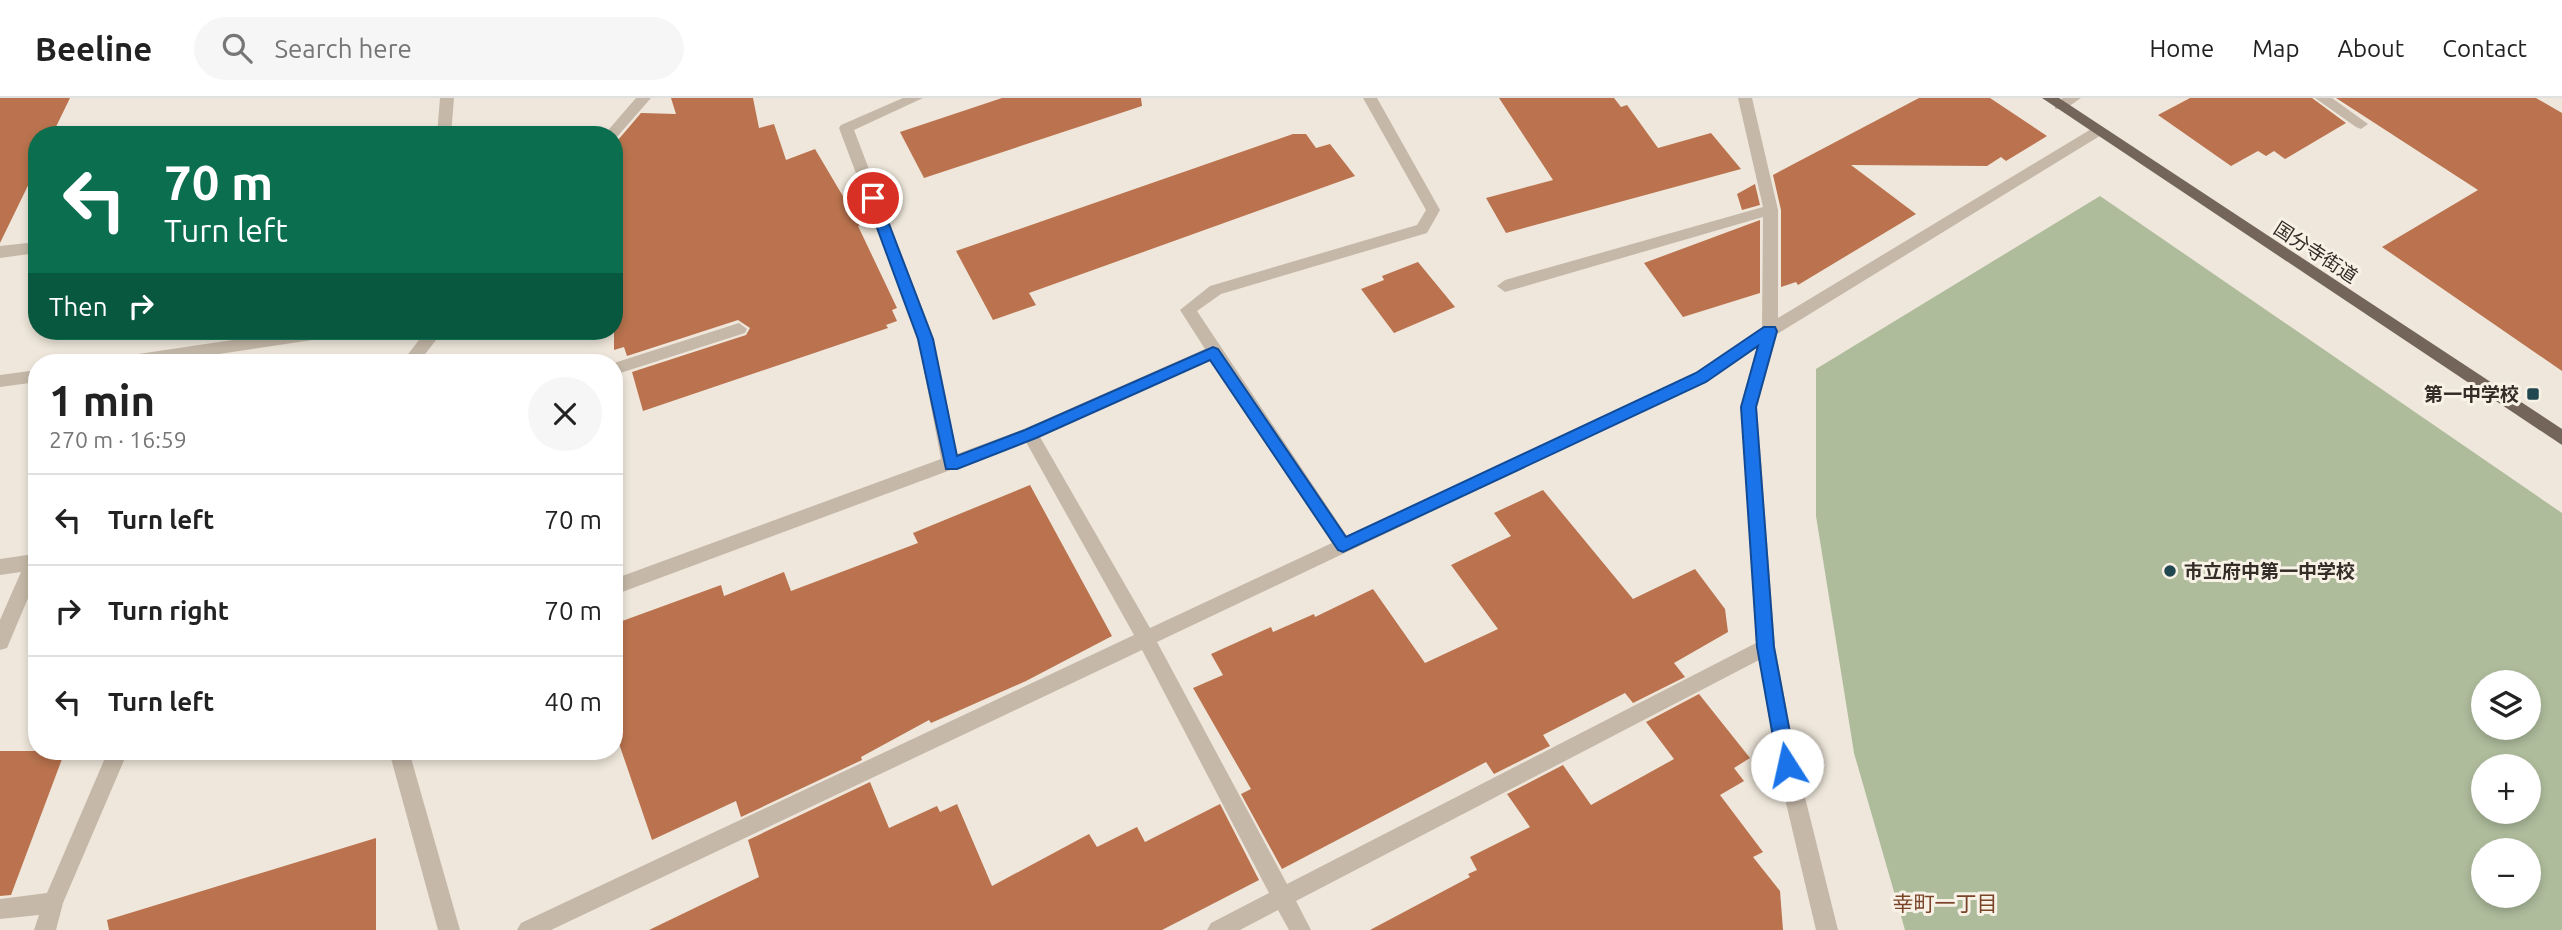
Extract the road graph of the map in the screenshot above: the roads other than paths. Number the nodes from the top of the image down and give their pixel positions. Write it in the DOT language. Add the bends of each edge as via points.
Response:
graph roads {
  1 [pos="447,98"];
  2 [pos="644,98"];
  3 [pos="916,98"];
  4 [pos="1370,98"];
  5 [pos="1745,98"];
  6 [pos="2322,98"];
  7 [pos="2061,101"];
  8 [pos="2361,124"];
  9 [pos="445,126"];
  10 [pos="619,126"];
  11 [pos="2098,131"];
  12 [pos="1771,210"];
  13 [pos="28,248"];
  14 [pos="0,252"];
  15 [pos="1505,286"];
  16 [pos="739,329"];
  17 [pos="1770,331"];
  18 [pos="272,340"];
  19 [pos="428,340"];
  20 [pos="1213,353"];
  21 [pos="178,354"];
  22 [pos="416,354"];
  23 [pos="623,366"];
  24 [pos="28,377"];
  25 [pos="0,381"];
  26 [pos="1030,434"];
  27 [pos="2562,438"];
  28 [pos="951,465"];
  29 [pos="1343,545"];
  30 [pos="28,563"];
  31 [pos="0,567"];
  32 [pos="28,576"];
  33 [pos="623,584"];
  34 [pos="1146,639"];
  35 [pos="0,642"];
  36 [pos="1766,647"];
  37 [pos="114,760"];
  38 [pos="402,760"];
  39 [pos="1283,897"];
  40 [pos="53,903"];
  41 [pos="0,909"];
  42 [pos="45,930"];
  43 [pos="449,930"];
  44 [pos="528,930"];
  45 [pos="1218,930"];
  46 [pos="1300,930"];
  47 [pos="1827,930"];
  1 -- 9 [label="street"];
  2 -- 10 [label="street"];
  3 -- 28 [label="street" via="846,128 926,339"];
  4 -- 20 [label="street" via="1433,211 1422,229 1216,290 1188,310"];
  5 -- 12 [label="street"];
  6 -- 8 [label="street"];
  7 -- 11 [label="main road, 国分寺街道"];
  11 -- 17 [label="street"];
  11 -- 27 [label="main road, 国分寺街道"];
  12 -- 15 [label="street"];
  12 -- 17 [label="street"];
  13 -- 14 [label="street"];
  16 -- 23 [label="street"];
  17 -- 29 [label="street" via="1701,377"];
  17 -- 36 [label="street" via="1749,407"];
  18 -- 21 [label="street"];
  19 -- 22 [label="street"];
  20 -- 26 [label="street"];
  20 -- 29 [label="street"];
  24 -- 25 [label="street"];
  26 -- 28 [label="street"];
  26 -- 34 [label="street"];
  28 -- 33 [label="street"];
  29 -- 34 [label="street"];
  30 -- 31 [label="street"];
  32 -- 35 [label="street"];
  34 -- 39 [label="street"];
  34 -- 44 [label="street"];
  36 -- 39 [label="street"];
  36 -- 47 [label="street" via="1787,765"];
  37 -- 40 [label="street"];
  38 -- 43 [label="street"];
  39 -- 45 [label="street"];
  39 -- 46 [label="street"];
  40 -- 41 [label="street"];
  40 -- 42 [label="street"];
}
